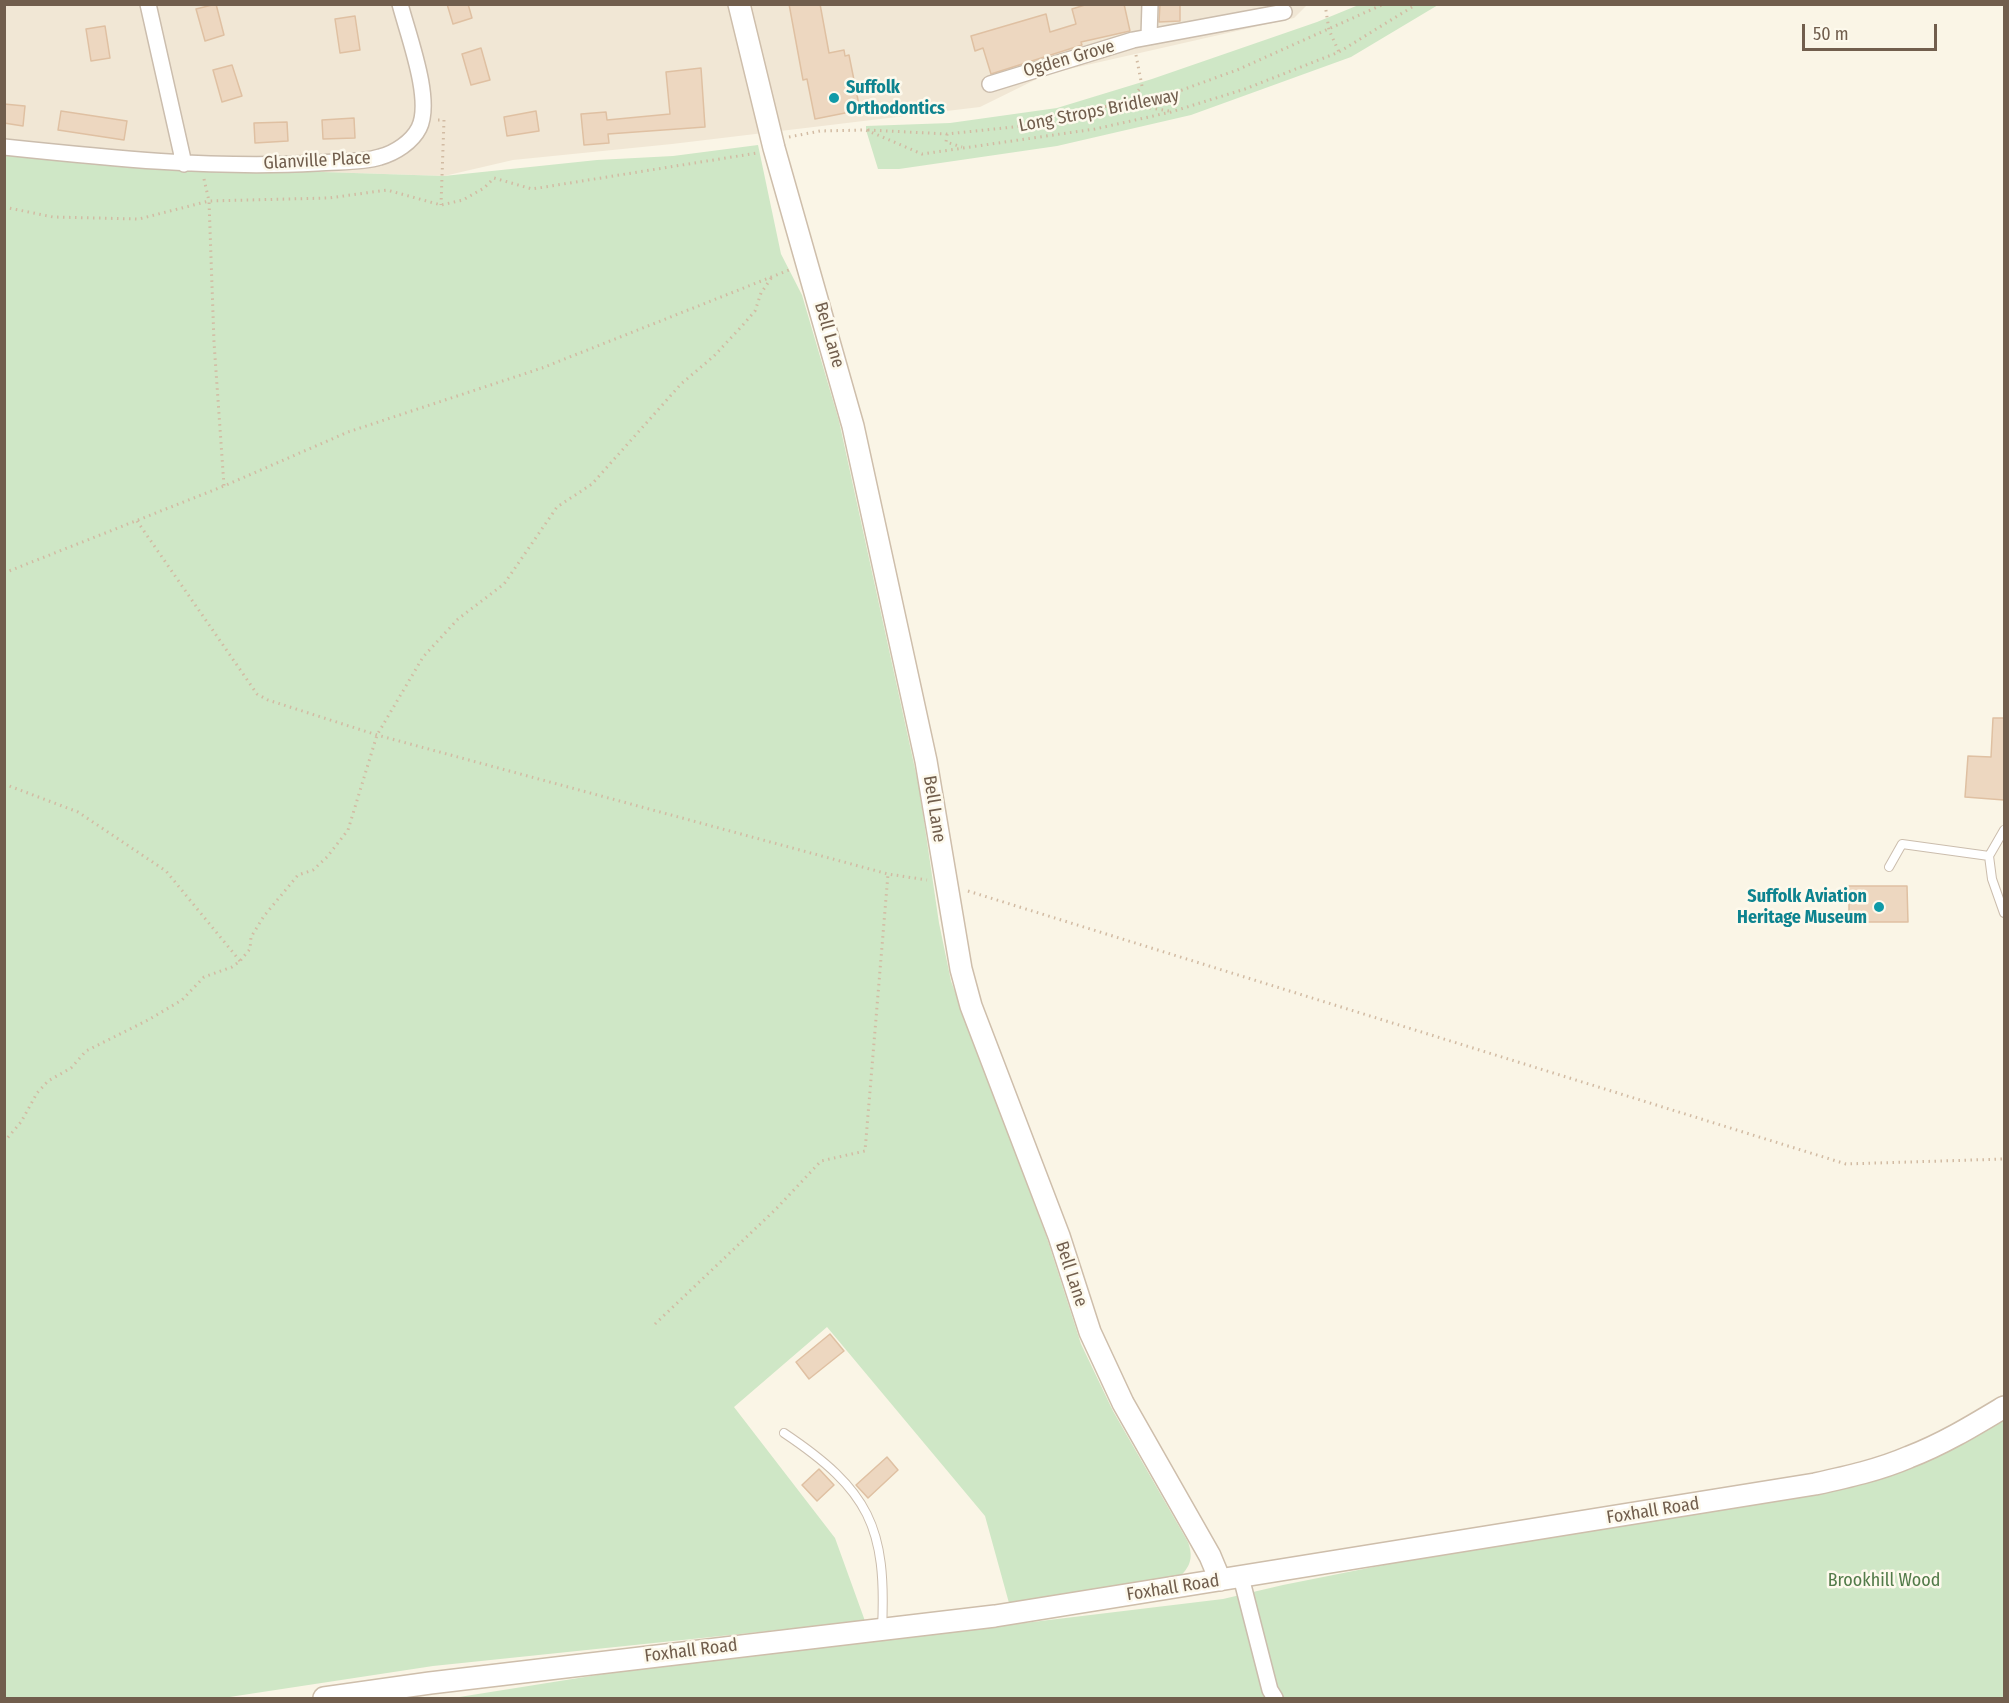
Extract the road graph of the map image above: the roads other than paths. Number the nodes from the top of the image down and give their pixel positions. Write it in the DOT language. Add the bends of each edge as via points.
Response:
graph roads {
  1 [pos="147,4"];
  2 [pos="400,4"];
  3 [pos="739,4"];
  4 [pos="1150,4"];
  5 [pos="1284,12"];
  6 [pos="1149,37"];
  7 [pos="990,84"];
  8 [pos="4,147"];
  9 [pos="184,164"];
  10 [pos="2004,831"];
  11 [pos="1989,856"];
  12 [pos="1889,867"];
  13 [pos="2004,913"];
  14 [pos="2004,1407"];
  15 [pos="784,1433"];
  16 [pos="1241,1577"];
  17 [pos="1220,1580"];
  18 [pos="882,1630"];
  19 [pos="324,1698"];
  20 [pos="1275,1698"];
  1 -- 9 [label="street"];
  2 -- 9 [label="street, Glanville Place" via="423,96 422,121 409,141 378,158 276,165"];
  3 -- 17 [label="street, Bell Lane" via="774,148 853,426 926,761 961,969 1090,1332 1123,1403"];
  4 -- 6 [label="street"];
  5 -- 6 [label="street, Ogden Grove"];
  6 -- 7 [label="street, Ogden Grove"];
  8 -- 9 [label="street, Glanville Place"];
  10 -- 11 [label="lane"];
  11 -- 12 [label="lane" via="1902,844"];
  11 -- 13 [label="lane"];
  14 -- 16 [label="street, Foxhall Road" via="1909,1458 1815,1484"];
  15 -- 18 [label="lane" via="846,1483 869,1516 880,1544 885,1582"];
  16 -- 17 [label="street, Foxhall Road"];
  16 -- 20 [label="street"];
  17 -- 18 [label="street, Foxhall Road"];
  18 -- 19 [label="street, Foxhall Road"];
}
